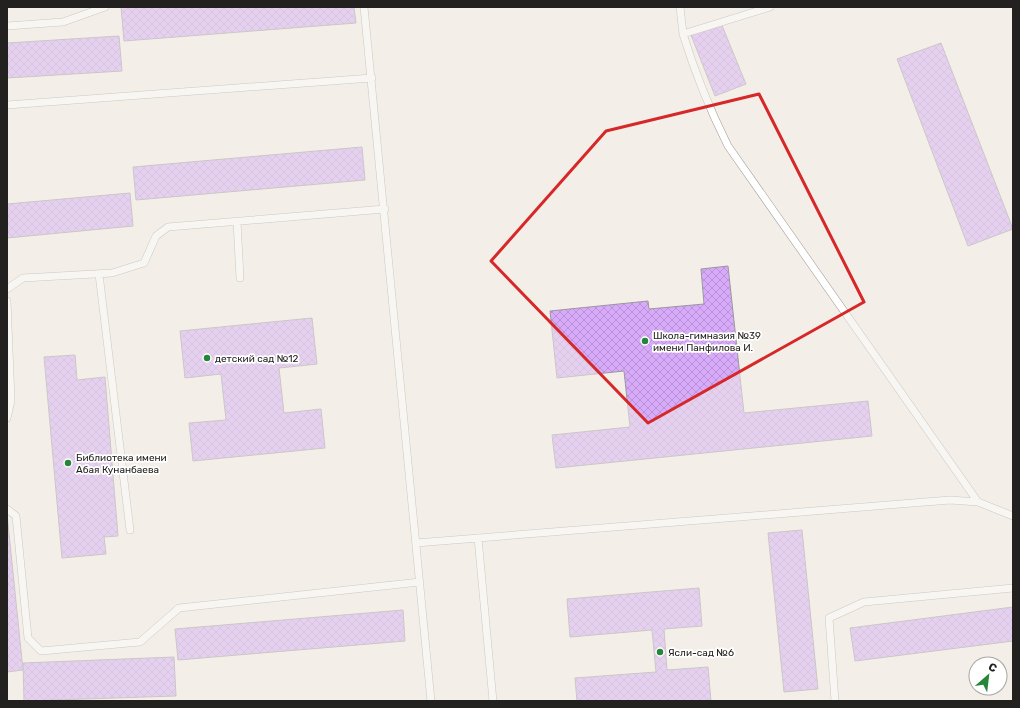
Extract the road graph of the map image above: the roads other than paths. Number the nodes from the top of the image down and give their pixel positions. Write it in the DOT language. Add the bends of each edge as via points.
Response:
graph roads {
  1 [pos="104,7"];
  2 [pos="364,7"];
  3 [pos="680,7"];
  4 [pos="770,7"];
  5 [pos="7,26"];
  6 [pos="683,34"];
  7 [pos="372,78"];
  8 [pos="7,105"];
  9 [pos="384,209"];
  10 [pos="237,221"];
  11 [pos="98,274"];
  12 [pos="240,278"];
  13 [pos="7,289"];
  14 [pos="7,301"];
  15 [pos="7,418"];
  16 [pos="978,502"];
  17 [pos="7,509"];
  18 [pos="1013,516"];
  19 [pos="130,530"];
  20 [pos="478,538"];
  21 [pos="416,543"];
  22 [pos="420,582"];
  23 [pos="1013,588"];
  24 [pos="431,701"];
  25 [pos="494,701"];
  26 [pos="835,701"];
  1 -- 5 [label="lane" via="63,22"];
  2 -- 7 [label="lane"];
  3 -- 6 [label="lane"];
  4 -- 6 [label="lane"];
  6 -- 16 [label="lane" via="692,66 728,146"];
  7 -- 8 [label="lane"];
  7 -- 9 [label="lane"];
  9 -- 10 [label="lane"];
  9 -- 21 [label="lane"];
  10 -- 11 [label="lane" via="168,227 156,236 144,263 112,273"];
  10 -- 12 [label="lane"];
  11 -- 13 [label="lane" via="22,278"];
  11 -- 19 [label="lane"];
  14 -- 15 [label="lane" via="11,401"];
  16 -- 18 [label="lane"];
  16 -- 20 [label="lane" via="950,500"];
  17 -- 22 [label="lane" via="16,516 28,638 41,651 140,642 179,608"];
  20 -- 21 [label="lane"];
  20 -- 25 [label="lane"];
  21 -- 22 [label="lane"];
  22 -- 24 [label="lane"];
  23 -- 26 [label="lane" via="864,602 828,618"];
}
